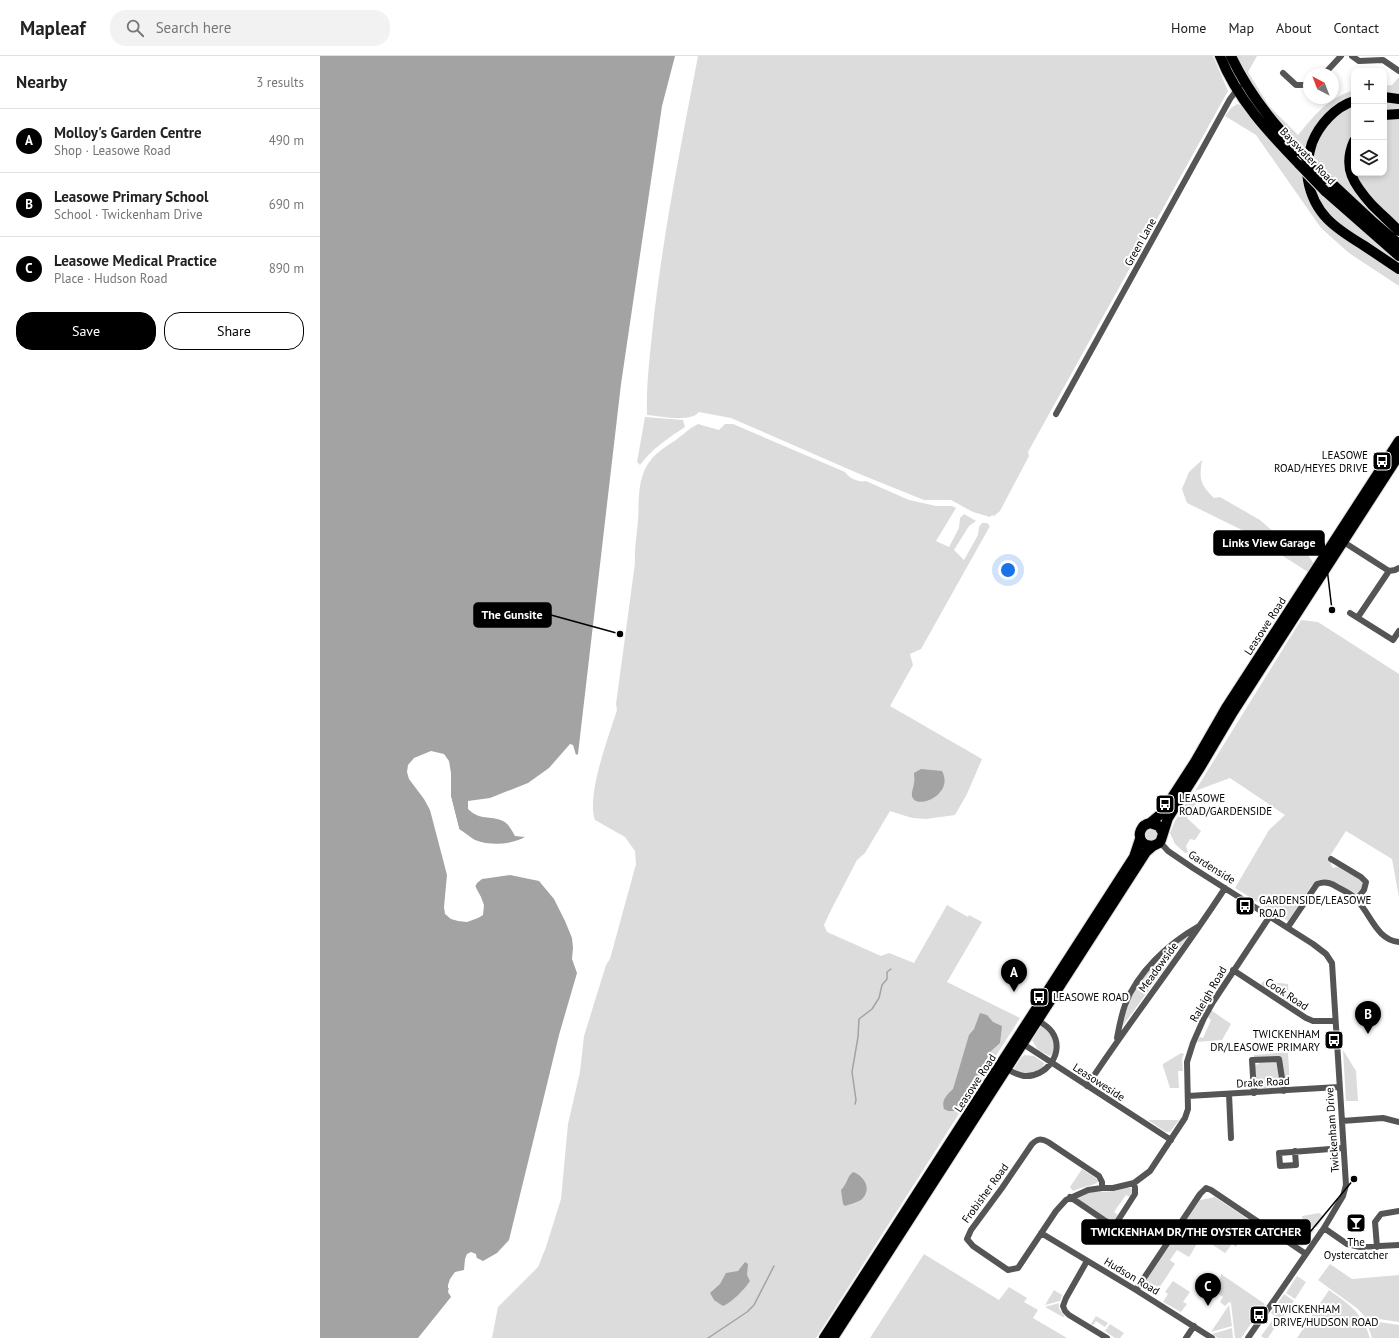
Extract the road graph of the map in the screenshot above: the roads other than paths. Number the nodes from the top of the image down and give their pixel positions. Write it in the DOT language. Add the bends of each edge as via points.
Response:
graph roads {
  1 [pos="1220,56"];
  2 [pos="1231,56"];
  3 [pos="1341,56"];
  4 [pos="1352,56"];
  5 [pos="1330,68"];
  6 [pos="1399,71"];
  7 [pos="1283,73"];
  8 [pos="1243,81"];
  9 [pos="1303,84"];
  10 [pos="1236,90"];
  11 [pos="1387,97"];
  12 [pos="1399,99"];
  13 [pos="1351,102"];
  14 [pos="1399,114"];
  15 [pos="1387,115"];
  16 [pos="1351,150"];
  17 [pos="1351,176"];
  18 [pos="1351,176"];
  19 [pos="1399,231"];
  20 [pos="1399,244"];
  21 [pos="1399,256"];
  22 [pos="1399,269"];
  23 [pos="1056,414"];
  24 [pos="1399,441"];
  25 [pos="1399,455"];
  26 [pos="1340,539"];
  27 [pos="1399,568"];
  28 [pos="1389,570"];
  29 [pos="1350,613"];
  30 [pos="1358,617"];
  31 [pos="1399,631"];
  32 [pos="1150,823"];
  33 [pos="1140,839"];
  34 [pos="1158,840"];
  35 [pos="1331,859"];
  36 [pos="1225,888"];
  37 [pos="1357,899"];
  38 [pos="1270,916"];
  39 [pos="1202,924"];
  40 [pos="1288,927"];
  41 [pos="1399,942"];
  42 [pos="1332,963"];
  43 [pos="1233,970"];
  44 [pos="1038,1020"];
  45 [pos="1335,1021"];
  46 [pos="1020,1042"];
  47 [pos="1116,1042"];
  48 [pos="1052,1063"];
  49 [pos="1007,1068"];
  50 [pos="1087,1086"];
  51 [pos="1339,1087"];
  52 [pos="1284,1091"];
  53 [pos="1254,1092"];
  54 [pos="1230,1094"];
  55 [pos="1188,1096"];
  56 [pos="1342,1121"];
  57 [pos="1399,1122"];
  58 [pos="1231,1138"];
  59 [pos="1171,1140"];
  60 [pos="1343,1148"];
  61 [pos="1295,1151"];
  62 [pos="1134,1183"];
  63 [pos="1102,1188"];
  64 [pos="1070,1197"];
  65 [pos="1399,1212"];
  66 [pos="1324,1228"];
  67 [pos="1041,1233"];
  68 [pos="1399,1245"];
  69 [pos="1377,1247"];
  70 [pos="1306,1254"];
  71 [pos="1087,1261"];
  72 [pos="1136,1290"];
  73 [pos="1194,1326"];
  74 [pos="824,1338"];
  75 [pos="833,1338"];
  76 [pos="1107,1338"];
  77 [pos="1186,1338"];
  78 [pos="1212,1338"];
  79 [pos="1248,1338"];
  1 -- 10 [label="main road, Bayswater Road"];
  2 -- 8 [label="main road, Bayswater Road"];
  3 -- 5 [label="street"];
  4 -- 6 [label="street" via="1359,61 1383,60"];
  7 -- 9 [label="street" via="1296,85"];
  8 -- 10 [label="street, Green Lane"];
  8 -- 20 [label="main road, Bayswater Road, bridge" via="1259,104 1301,152 1366,216"];
  10 -- 21 [label="main road, Bayswater Road, bridge" via="1257,119 1325,191"];
  10 -- 23 [label="street, Green Lane"];
  11 -- 12 [label="main road"];
  13 -- 22 [label="main road" via="1336,111 1319,129 1314,139 1308,153 1310,190 1322,214 1332,224"];
  14 -- 15 [label="main road"];
  16 -- 17 [label="main road"];
  18 -- 19 [label="main road" via="1362,194"];
  24 -- 26 [label="main road, Leasowe Road"];
  25 -- 26 [label="main road, Leasowe Road"];
  26 -- 28 [label="street"];
  26 -- 32 [label="main road, Leasowe Road" via="1226,708 1162,814"];
  26 -- 34 [label="main road, Leasowe Road" via="1168,818"];
  27 -- 28 [label="street"];
  28 -- 30 [label="street"];
  29 -- 30 [label="street"];
  30 -- 31 [label="street" via="1392,640"];
  32 -- 33 [label="main road" via="1141,828"];
  32 -- 34 [label="main road" via="1159,826"];
  33 -- 34 [label="main road" via="1146,845"];
  33 -- 46 [label="main road, Leasowe Road" via="1134,857"];
  34 -- 36 [label="street, Gardenside" via="1168,851"];
  34 -- 44 [label="main road, Leasowe Road" via="1146,852"];
  35 -- 37 [label="street" via="1366,882"];
  36 -- 38 [label="street, Gardenside"];
  36 -- 39 [label="street, Meadowside"];
  37 -- 40 [label="street" via="1332,884 1316,884"];
  37 -- 41 [label="street" via="1381,934"];
  38 -- 40 [label="street, Gardenside"];
  38 -- 43 [label="street, Raleigh Road"];
  39 -- 47 [label="street, Meadowside"];
  39 -- 47 [label="street, Meadowside" via="1182,935 1158,956 1143,974 1126,1004"];
  40 -- 42 [label="street, Gardenside" via="1326,954"];
  42 -- 45 [label="street, Twickenham Drive"];
  43 -- 45 [label="street, Cook Road" via="1306,1018 1313,1021"];
  43 -- 55 [label="street, Raleigh Road" via="1204,1018 1193,1043 1187,1062"];
  44 -- 46 [label="main road, Leasowe Road"];
  44 -- 48 [label="street" via="1049,1028 1055,1038 1056,1053"];
  45 -- 51 [label="street, Twickenham Drive"];
  46 -- 48 [label="street, Leasoweside"];
  46 -- 49 [label="main road, Leasowe Road"];
  46 -- 74 [label="main road, Leasowe Road"];
  47 -- 50 [label="street, Meadowside"];
  48 -- 49 [label="street, Leasowe Road" via="1046,1070 1035,1075 1018,1075"];
  48 -- 50 [label="street, Leasoweside"];
  49 -- 75 [label="main road, Leasowe Road"];
  50 -- 59 [label="street, Leasoweside"];
  51 -- 52 [label="street, Drake Road"];
  51 -- 56 [label="street, Twickenham Drive"];
  52 -- 53 [label="street, Drake Road"];
  52 -- 53 [label="street" via="1279,1059 1252,1060"];
  53 -- 54 [label="street, Drake Road"];
  54 -- 55 [label="street, Drake Road"];
  54 -- 58 [label="street"];
  55 -- 59 [label="street, Raleigh Road" via="1185,1118"];
  56 -- 57 [label="street" via="1384,1118"];
  56 -- 60 [label="street, Twickenham Drive"];
  59 -- 62 [label="street, Raleigh Road" via="1150,1171"];
  60 -- 61 [label="street"];
  60 -- 66 [label="street, Twickenham Drive" via="1346,1185 1343,1196"];
  62 -- 63 [label="street, Raleigh Road"];
  62 -- 64 [label="street" via="1135,1194 1117,1222 1111,1224"];
  63 -- 64 [label="street, Frobisher Road"];
  63 -- 67 [label="street, Frobisher Road" via="1100,1176 1043,1139 1036,1140 967,1239 1008,1270 1013,1270 1018,1268"];
  64 -- 67 [label="street, Frobisher Road" via="1056,1211"];
  65 -- 69 [label="street" via="1381,1214 1375,1222"];
  66 -- 69 [label="street" via="1347,1244"];
  66 -- 70 [label="street, Twickenham Drive"];
  67 -- 71 [label="street, Hudson Road"];
  68 -- 69 [label="street"];
  70 -- 72 [label="street" via="1206,1188"];
  70 -- 79 [label="street, Twickenham Drive"];
  71 -- 72 [label="street, Hudson Road"];
  71 -- 76 [label="street" via="1063,1306 1069,1315"];
  72 -- 73 [label="street, Hudson Road"];
  73 -- 77 [label="street"];
  73 -- 78 [label="street, Hudson Road"];
}
